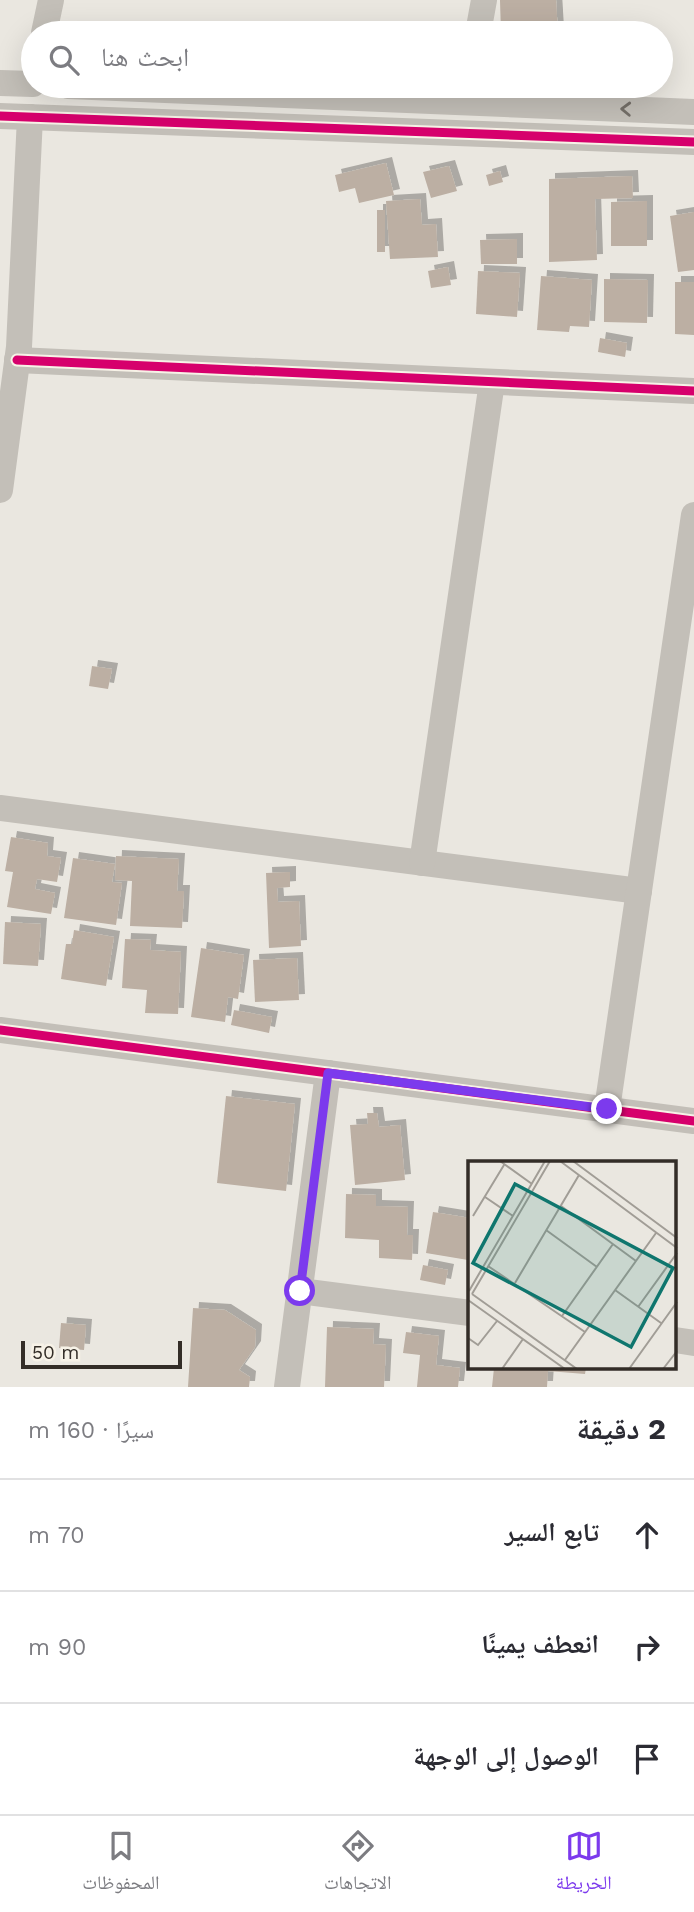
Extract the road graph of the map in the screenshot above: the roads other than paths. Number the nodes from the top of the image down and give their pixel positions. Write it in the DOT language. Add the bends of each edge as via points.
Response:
graph roads {
  1 [pos="51,0"];
  2 [pos="484,0"];
  3 [pos="47,21"];
  4 [pos="480,21"];
  5 [pos="0,83"];
  6 [pos="21,84"];
  7 [pos="518,98"];
  8 [pos="694,112"];
  9 [pos="0,116"];
  10 [pos="30,117"];
  11 [pos="694,142"];
  12 [pos="17,360"];
  13 [pos="492,382"];
  14 [pos="694,391"];
  15 [pos="0,490"];
  16 [pos="694,515"];
  17 [pos="0,808"];
  18 [pos="422,863"];
  19 [pos="639,891"];
  20 [pos="0,1030"];
  21 [pos="328,1073"];
  22 [pos="607,1109"];
  23 [pos="694,1121"];
  24 [pos="300,1291"];
  25 [pos="468,1313"];
  26 [pos="676,1340"];
  27 [pos="694,1343"];
  28 [pos="287,1387"];
  1 -- 3 [label="street"];
  2 -- 4 [label="street"];
  5 -- 6 [label="street"];
  8 -- 7 [label="street, one-way"];
  9 -- 10 [label="street"];
  10 -- 11 [label="street"];
  10 -- 12 [label="street"];
  12 -- 13 [label="street"];
  12 -- 15 [label="street"];
  13 -- 14 [label="street"];
  13 -- 18 [label="street"];
  16 -- 19 [label="street"];
  17 -- 18 [label="street"];
  18 -- 19 [label="street"];
  19 -- 22 [label="street"];
  20 -- 21 [label="street"];
  21 -- 22 [label="street"];
  21 -- 24 [label="street"];
  22 -- 23 [label="street"];
  24 -- 25 [label="street"];
  24 -- 28 [label="street"];
  26 -- 27 [label="street"];
}
